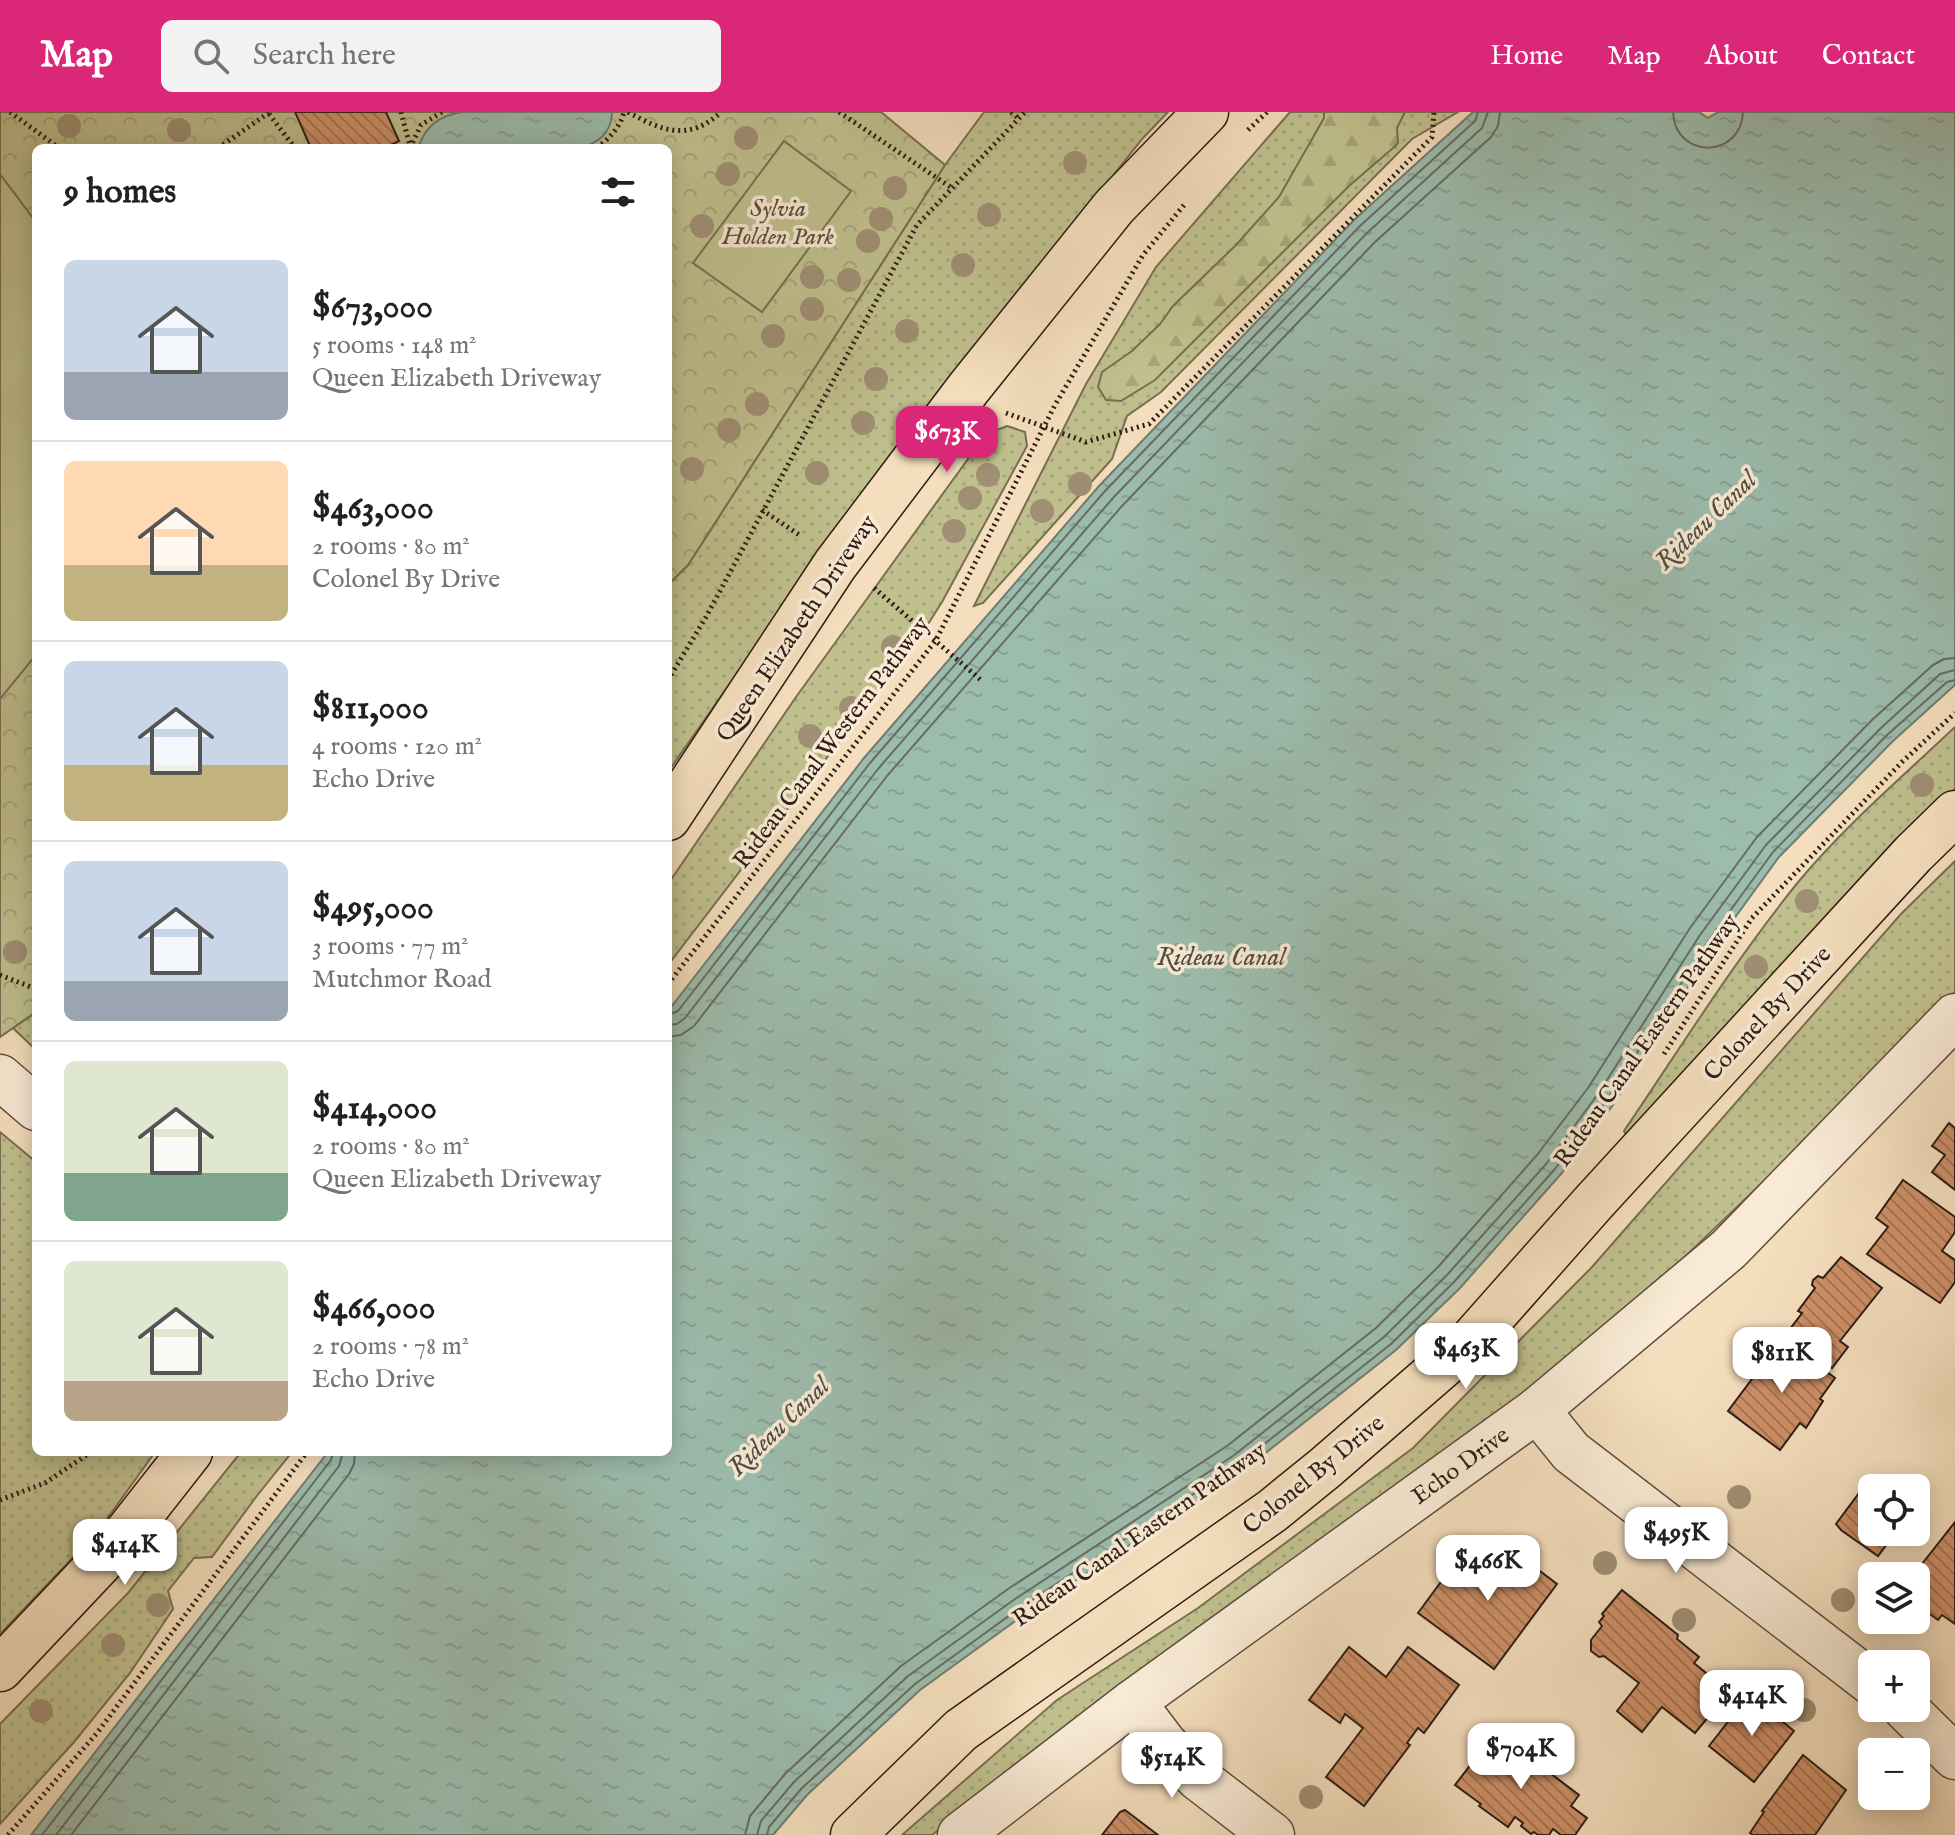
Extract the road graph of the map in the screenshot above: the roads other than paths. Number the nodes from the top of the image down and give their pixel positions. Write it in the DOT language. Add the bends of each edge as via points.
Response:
graph roads {
  1 [pos="1206,112"];
  2 [pos="672,812"];
  3 [pos="1955,813"];
  4 [pos="1955,1016"];
  5 [pos="0,1077"];
  6 [pos="32,1105"];
  7 [pos="1537,1410"];
  8 [pos="187,1456"];
  9 [pos="0,1669"];
  10 [pos="1858,1672"];
  11 [pos="1133,1702"];
  12 [pos="1919,1722"];
  13 [pos="1955,1757"];
  14 [pos="853,1835"];
  15 [pos="960,1835"];
  16 [pos="1272,1835"];
  1 -- 2 [label="main road, Queen Elizabeth Driveway" via="1114,207 968,389 835,565"];
  3 -- 14 [label="main road, Colonel By Drive" via="1469,1343 1272,1511 961,1730"];
  4 -- 7 [label="street, Echo Drive" via="1729,1249"];
  5 -- 6 [label="street"];
  7 -- 10 [label="street" via="1571,1452"];
  7 -- 11 [label="street, Echo Drive"];
  8 -- 9 [label="main road" via="117,1545"];
  11 -- 15 [label="street, Echo Drive"];
  11 -- 16 [label="street" via="1198,1778"];
  12 -- 13 [label="street"];
}
